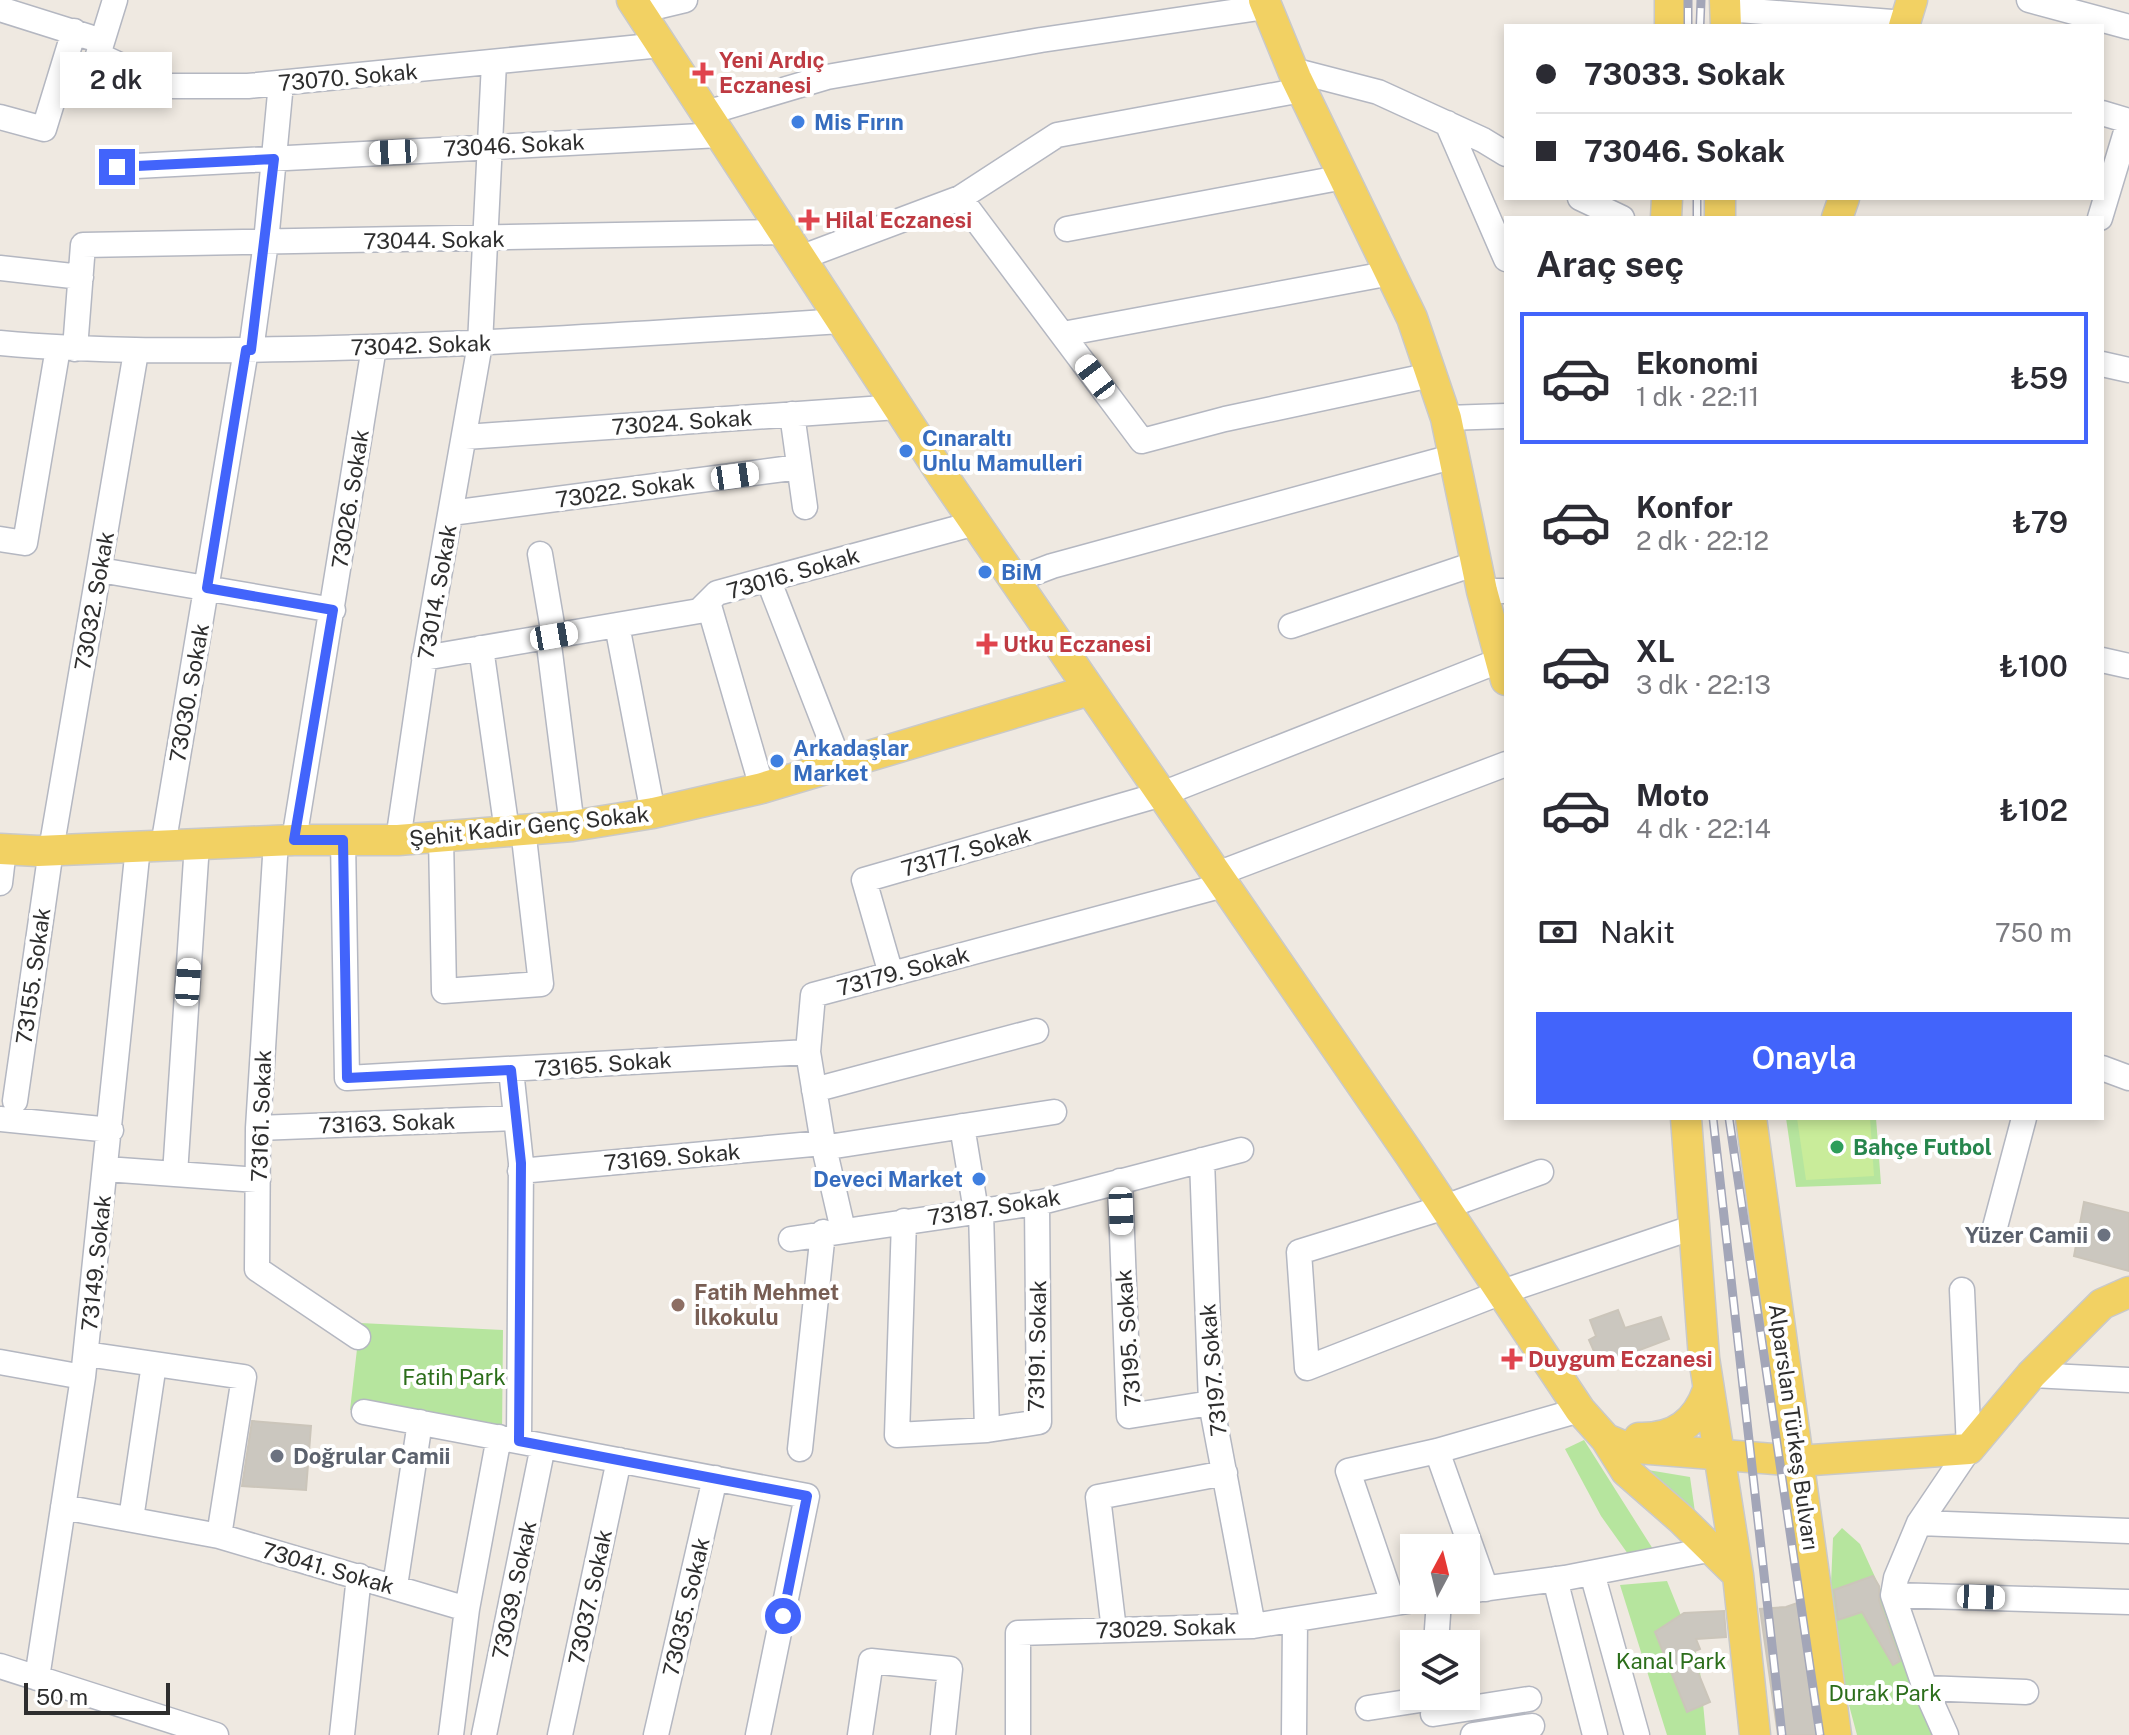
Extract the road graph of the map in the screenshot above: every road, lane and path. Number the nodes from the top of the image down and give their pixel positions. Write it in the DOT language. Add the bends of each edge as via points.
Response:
graph roads {
  1 [pos="115,0"];
  2 [pos="685,0"];
  3 [pos="1670,0"];
  4 [pos="2029,0"];
  5 [pos="1265,3"];
  6 [pos="636,6"];
  7 [pos="0,9"];
  8 [pos="1725,12"];
  9 [pos="1907,16"];
  10 [pos="1670,24"];
  11 [pos="2129,27"];
  12 [pos="74,31"];
  13 [pos="102,41"];
  14 [pos="661,45"];
  15 [pos="494,63"];
  16 [pos="1297,80"];
  17 [pos="281,83"];
  18 [pos="2104,114"];
  19 [pos="0,117"];
  20 [pos="2129,121"];
  21 [pos="1447,123"];
  22 [pos="713,124"];
  23 [pos="490,146"];
  24 [pos="1504,153"];
  25 [pos="274,159"];
  26 [pos="117,167"];
  27 [pos="1344,177"];
  28 [pos="2104,187"];
  29 [pos="960,198"];
  30 [pos="1584,200"];
  31 [pos="1616,216"];
  32 [pos="1067,229"];
  33 [pos="784,232"];
  34 [pos="486,240"];
  35 [pos="266,242"];
  36 [pos="1504,253"];
  37 [pos="800,258"];
  38 [pos="0,268"];
  39 [pos="1391,273"];
  40 [pos="81,277"];
  41 [pos="842,321"];
  42 [pos="1063,334"];
  43 [pos="0,343"];
  44 [pos="480,344"];
  45 [pos="374,347"];
  46 [pos="66,349"];
  47 [pos="249,350"];
  48 [pos="136,352"];
  49 [pos="2104,364"];
  50 [pos="2129,370"];
  51 [pos="1431,375"];
  52 [pos="898,407"];
  53 [pos="792,414"];
  54 [pos="1504,416"];
  55 [pos="1446,418"];
  56 [pos="465,437"];
  57 [pos="1455,456"];
  58 [pos="799,467"];
  59 [pos="805,507"];
  60 [pos="451,513"];
  61 [pos="976,523"];
  62 [pos="0,539"];
  63 [pos="540,554"];
  64 [pos="100,570"];
  65 [pos="768,579"];
  66 [pos="1015,580"];
  67 [pos="1488,581"];
  68 [pos="207,588"];
  69 [pos="708,602"];
  70 [pos="333,610"];
  71 [pos="617,625"];
  72 [pos="1291,626"];
  73 [pos="551,636"];
  74 [pos="481,648"];
  75 [pos="424,658"];
  76 [pos="2104,660"];
  77 [pos="2129,666"];
  78 [pos="1503,670"];
  79 [pos="1090,690"];
  80 [pos="840,764"];
  81 [pos="1504,765"];
  82 [pos="762,788"];
  83 [pos="1162,794"];
  84 [pos="653,813"];
  85 [pos="572,826"];
  86 [pos="515,830"];
  87 [pos="441,837"];
  88 [pos="343,840"];
  89 [pos="398,840"];
  90 [pos="285,841"];
  91 [pos="197,844"];
  92 [pos="151,846"];
  93 [pos="2,849"];
  94 [pos="51,850"];
  95 [pos="1220,879"];
  96 [pos="0,883"];
  97 [pos="891,974"];
  98 [pos="1036,1031"];
  99 [pos="808,1052"];
  100 [pos="2104,1069"];
  101 [pos="511,1070"];
  102 [pos="2129,1078"];
  103 [pos="814,1090"];
  104 [pos="8,1110"];
  105 [pos="1054,1112"];
  106 [pos="516,1118"];
  107 [pos="1672,1120"];
  108 [pos="1686,1120"];
  109 [pos="1751,1120"];
  110 [pos="2023,1120"];
  111 [pos="962,1126"];
  112 [pos="258,1128"];
  113 [pos="111,1130"];
  114 [pos="823,1143"];
  115 [pos="1241,1150"];
  116 [pos="1202,1160"];
  117 [pos="1688,1161"];
  118 [pos="106,1169"];
  119 [pos="520,1171"];
  120 [pos="1541,1172"];
  121 [pos="175,1174"];
  122 [pos="258,1180"];
  123 [pos="1120,1181"];
  124 [pos="1037,1203"];
  125 [pos="1445,1207"];
  126 [pos="978,1211"];
  127 [pos="904,1221"];
  128 [pos="1694,1227"];
  129 [pos="1995,1227"];
  130 [pos="833,1231"];
  131 [pos="791,1239"];
  132 [pos="1962,1290"];
  133 [pos="1502,1292"];
  134 [pos="2129,1292"];
  135 [pos="358,1337"];
  136 [pos="0,1362"];
  137 [pos="154,1364"];
  138 [pos="85,1365"];
  139 [pos="2031,1375"];
  140 [pos="2129,1380"];
  141 [pos="1708,1390"];
  142 [pos="1211,1403"];
  143 [pos="1580,1410"];
  144 [pos="364,1412"];
  145 [pos="420,1422"];
  146 [pos="987,1430"];
  147 [pos="509,1439"];
  148 [pos="1606,1439"];
  149 [pos="543,1446"];
  150 [pos="800,1449"];
  151 [pos="1969,1449"];
  152 [pos="1437,1451"];
  153 [pos="1717,1455"];
  154 [pos="619,1460"];
  155 [pos="1798,1461"];
  156 [pos="1225,1473"];
  157 [pos="715,1478"];
  158 [pos="63,1507"];
  159 [pos="131,1519"];
  160 [pos="1919,1523"];
  161 [pos="2129,1531"];
  162 [pos="1460,1534"];
  163 [pos="219,1536"];
  164 [pos="1713,1549"];
  165 [pos="1592,1573"];
  166 [pos="1738,1575"];
  167 [pos="359,1576"];
  168 [pos="1555,1579"];
  169 [pos="395,1586"];
  170 [pos="1480,1589"];
  171 [pos="1400,1595"];
  172 [pos="1893,1595"];
  173 [pos="1400,1602"];
  174 [pos="2129,1602"];
  175 [pos="467,1609"];
  176 [pos="1295,1620"];
  177 [pos="1253,1626"];
  178 [pos="1114,1630"];
  179 [pos="0,1666"];
  180 [pos="37,1678"];
  181 [pos="1925,1688"];
  182 [pos="2026,1692"];
  183 [pos="1529,1699"];
  184 [pos="1368,1708"];
  185 [pos="1433,1711"];
  186 [pos="1532,1726"];
  187 [pos="216,1735"];
  188 [pos="342,1735"];
  189 [pos="451,1735"];
  190 [pos="484,1735"];
  191 [pos="560,1735"];
  192 [pos="656,1735"];
  193 [pos="758,1735"];
  194 [pos="860,1735"];
  195 [pos="943,1735"];
  196 [pos="1018,1735"];
  197 [pos="1294,1735"];
  198 [pos="1473,1735"];
  199 [pos="1595,1735"];
  200 [pos="1637,1735"];
  201 [pos="1755,1735"];
  202 [pos="1836,1735"];
  203 [pos="1946,1735"];
  1 -- 13 [label="street"];
  2 -- 6 [label="street"];
  3 -- 10 [label="main road"];
  4 -- 11 [label="street"];
  5 -- 16 [label="main road"];
  5 -- 22 [label="street, 73046. Sokak" via="827,77"];
  6 -- 14 [label="main road"];
  7 -- 12 [label="street"];
  8 -- 9 [label="street"];
  12 -- 13 [label="street"];
  12 -- 19 [label="street" via="44,129"];
  13 -- 17 [label="street, 73070. Sokak" via="98,55 165,86"];
  14 -- 15 [label="street, 73070. Sokak"];
  14 -- 22 [label="main road"];
  15 -- 17 [label="street, 73070. Sokak"];
  15 -- 23 [label="street, 73014. Sokak"];
  16 -- 21 [label="street" via="1378,92"];
  16 -- 27 [label="main road"];
  16 -- 29 [label="street" via="1057,135"];
  17 -- 25 [label="street, 73030. Sokak"];
  18 -- 20 [label="street"];
  20 -- 28 [label="street"];
  21 -- 24 [label="street"];
  21 -- 36 [label="street"];
  22 -- 23 [label="street, 73046. Sokak"];
  22 -- 33 [label="main road"];
  23 -- 25 [label="street, 73046. Sokak"];
  23 -- 34 [label="street, 73014. Sokak"];
  25 -- 26 [label="street, 73046. Sokak"];
  25 -- 35 [label="street, 73030. Sokak"];
  27 -- 32 [label="street"];
  27 -- 39 [label="main road"];
  29 -- 37 [label="street"];
  29 -- 42 [label="street"];
  30 -- 31 [label="street"];
  33 -- 34 [label="street, 73044. Sokak"];
  33 -- 37 [label="main road"];
  34 -- 35 [label="street, 73044. Sokak"];
  34 -- 44 [label="street, 73014. Sokak"];
  35 -- 40 [label="street, 73044. Sokak" via="83,245"];
  35 -- 47 [label="street, 73030. Sokak"];
  37 -- 41 [label="main road"];
  38 -- 40 [label="street"];
  39 -- 42 [label="street"];
  39 -- 51 [label="main road"];
  40 -- 46 [label="street"];
  41 -- 44 [label="street, 73042. Sokak"];
  41 -- 52 [label="main road"];
  42 -- 51 [label="street" via="1142,441"];
  43 -- 46 [label="street, 73042. Sokak"];
  44 -- 45 [label="street, 73042. Sokak"];
  44 -- 56 [label="street, 73014. Sokak"];
  45 -- 47 [label="street, 73042. Sokak"];
  45 -- 70 [label="street, 73026. Sokak"];
  46 -- 48 [label="street, 73042. Sokak"];
  46 -- 62 [label="street" via="25,543"];
  47 -- 48 [label="street, 73042. Sokak"];
  47 -- 68 [label="street, 73030. Sokak"];
  48 -- 64 [label="street, 73032. Sokak"];
  49 -- 50 [label="street"];
  51 -- 55 [label="main road"];
  52 -- 53 [label="street, 73024. Sokak"];
  52 -- 61 [label="main road"];
  53 -- 56 [label="street, 73024. Sokak"];
  53 -- 58 [label="street"];
  54 -- 55 [label="street"];
  55 -- 57 [label="main road"];
  56 -- 60 [label="street, 73014. Sokak"];
  57 -- 66 [label="street"];
  57 -- 67 [label="main road"];
  58 -- 59 [label="street"];
  58 -- 60 [label="street, 73022. Sokak"];
  60 -- 75 [label="street, 73014. Sokak"];
  61 -- 65 [label="street, 73016. Sokak"];
  61 -- 66 [label="main road"];
  63 -- 73 [label="street"];
  64 -- 68 [label="street"];
  64 -- 94 [label="street, 73032. Sokak"];
  65 -- 69 [label="street, 73016. Sokak" via="717,593"];
  65 -- 80 [label="street"];
  66 -- 79 [label="main road"];
  67 -- 72 [label="street"];
  67 -- 78 [label="main road"];
  68 -- 70 [label="street"];
  68 -- 92 [label="street, 73030. Sokak"];
  69 -- 71 [label="street, 73016. Sokak" via="699,611"];
  69 -- 82 [label="street"];
  70 -- 90 [label="street, 73026. Sokak"];
  71 -- 73 [label="street, 73016. Sokak"];
  71 -- 84 [label="street"];
  73 -- 74 [label="street, 73016. Sokak"];
  73 -- 85 [label="street"];
  74 -- 75 [label="street, 73016. Sokak"];
  74 -- 86 [label="street"];
  75 -- 89 [label="street, 73014. Sokak"];
  76 -- 77 [label="street"];
  78 -- 83 [label="street"];
  79 -- 80 [label="main road, Şehit Kadir Genç Sokak"];
  79 -- 83 [label="main road"];
  80 -- 82 [label="main road, Şehit Kadir Genç Sokak"];
  81 -- 95 [label="street, 73179. Sokak"];
  82 -- 84 [label="main road, Şehit Kadir Genç Sokak"];
  83 -- 95 [label="main road"];
  83 -- 97 [label="street, 73177. Sokak" via="864,880"];
  84 -- 85 [label="main road, Şehit Kadir Genç Sokak"];
  85 -- 86 [label="main road, Şehit Kadir Genç Sokak"];
  86 -- 87 [label="main road, Şehit Kadir Genç Sokak"];
  86 -- 87 [label="street" via="541,984 444,991"];
  87 -- 89 [label="main road, Şehit Kadir Genç Sokak"];
  88 -- 89 [label="main road, Şehit Kadir Genç Sokak"];
  88 -- 90 [label="main road, Şehit Kadir Genç Sokak"];
  88 -- 101 [label="street, 73165. Sokak" via="347,1078"];
  90 -- 91 [label="main road, Şehit Kadir Genç Sokak"];
  90 -- 112 [label="street, 73161. Sokak"];
  91 -- 92 [label="main road, Şehit Kadir Genç Sokak"];
  91 -- 121 [label="street"];
  92 -- 94 [label="main road, Şehit Kadir Genç Sokak"];
  92 -- 113 [label="street, 73149. Sokak"];
  93 -- 94 [label="main road, Şehit Kadir Genç Sokak"];
  93 -- 96 [label="street"];
  94 -- 104 [label="street, 73155. Sokak"];
  95 -- 97 [label="street, 73179. Sokak"];
  95 -- 125 [label="main road"];
  97 -- 99 [label="street, 73179. Sokak" via="813,995"];
  98 -- 103 [label="street"];
  99 -- 101 [label="street, 73165. Sokak"];
  99 -- 103 [label="street, 73179. Sokak"];
  100 -- 102 [label="street"];
  101 -- 106 [label="street"];
  103 -- 114 [label="street, 73179. Sokak"];
  104 -- 113 [label="street"];
  105 -- 111 [label="street, 73169. Sokak"];
  106 -- 112 [label="street, 73163. Sokak"];
  106 -- 119 [label="street"];
  107 -- 117 [label="main road"];
  108 -- 117 [label="main road"];
  109 -- 155 [label="main road, Alparslan Türkeş Bulvarı"];
  110 -- 129 [label="street"];
  111 -- 114 [label="street, 73169. Sokak" via="835,1146"];
  111 -- 126 [label="street"];
  112 -- 122 [label="street, 73161. Sokak"];
  113 -- 118 [label="street, 73149. Sokak"];
  114 -- 119 [label="street, 73169. Sokak"];
  114 -- 130 [label="street, 73179. Sokak"];
  115 -- 116 [label="street, 73187. Sokak"];
  116 -- 123 [label="street, 73187. Sokak"];
  116 -- 142 [label="street, 73197. Sokak"];
  117 -- 128 [label="main road"];
  118 -- 121 [label="street"];
  118 -- 138 [label="street, 73149. Sokak"];
  119 -- 147 [label="street"];
  120 -- 125 [label="street"];
  121 -- 122 [label="street"];
  122 -- 135 [label="street, 73161. Sokak" via="257,1269"];
  123 -- 124 [label="street, 73187. Sokak"];
  123 -- 142 [label="street, 73195. Sokak" via="1129,1416"];
  124 -- 126 [label="street, 73187. Sokak"];
  124 -- 146 [label="street, 73191. Sokak" via="1039,1422"];
  125 -- 133 [label="main road"];
  125 -- 133 [label="street" via="1299,1252 1307,1368"];
  126 -- 127 [label="street, 73187. Sokak"];
  126 -- 146 [label="street"];
  127 -- 130 [label="street, 73187. Sokak"];
  127 -- 146 [label="street, 73191. Sokak" via="897,1435"];
  128 -- 133 [label="street"];
  128 -- 141 [label="main road"];
  130 -- 131 [label="street, 73187. Sokak"];
  130 -- 150 [label="street, 73179. Sokak"];
  132 -- 151 [label="street"];
  133 -- 143 [label="main road"];
  134 -- 139 [label="main road" via="2102,1304"];
  136 -- 138 [label="street"];
  137 -- 138 [label="street"];
  137 -- 159 [label="street"];
  137 -- 163 [label="street" via="244,1377"];
  138 -- 158 [label="street, 73149. Sokak"];
  139 -- 140 [label="street"];
  139 -- 151 [label="main road"];
  141 -- 148 [label="main road" via="1701,1410 1683,1428 1651,1438"];
  141 -- 153 [label="main road"];
  142 -- 156 [label="street, 73197. Sokak"];
  143 -- 148 [label="main road"];
  143 -- 152 [label="street"];
  144 -- 145 [label="street"];
  145 -- 147 [label="street"];
  145 -- 169 [label="street"];
  147 -- 149 [label="street"];
  147 -- 175 [label="street"];
  148 -- 153 [label="main road" via="1625,1447"];
  148 -- 164 [label="main road" via="1626,1471"];
  149 -- 154 [label="street"];
  149 -- 190 [label="street, 73039. Sokak"];
  151 -- 155 [label="main road"];
  151 -- 160 [label="street"];
  152 -- 162 [label="street"];
  152 -- 171 [label="street" via="1348,1471"];
  153 -- 155 [label="main road"];
  153 -- 166 [label="main road"];
  154 -- 157 [label="street"];
  154 -- 191 [label="street, 73037. Sokak"];
  155 -- 202 [label="main road, Alparslan Türkeş Bulvarı"];
  156 -- 177 [label="street, 73197. Sokak"];
  156 -- 178 [label="street" via="1098,1497"];
  157 -- 192 [label="street, 73035. Sokak"];
  157 -- 193 [label="street" via="807,1496"];
  158 -- 159 [label="street, 73041. Sokak"];
  158 -- 180 [label="street, 73149. Sokak"];
  159 -- 163 [label="street, 73041. Sokak"];
  160 -- 161 [label="street"];
  160 -- 172 [label="street"];
  163 -- 167 [label="street, 73041. Sokak"];
  164 -- 165 [label="street"];
  164 -- 166 [label="main road"];
  165 -- 168 [label="street"];
  165 -- 200 [label="street"];
  166 -- 201 [label="main road"];
  167 -- 169 [label="street, 73041. Sokak"];
  167 -- 188 [label="street"];
  168 -- 170 [label="street"];
  168 -- 199 [label="street"];
  169 -- 175 [label="street, 73041. Sokak"];
  172 -- 174 [label="street"];
  172 -- 181 [label="street"];
  173 -- 176 [label="street, 73029. Sokak"];
  175 -- 189 [label="street"];
  176 -- 177 [label="street, 73029. Sokak"];
  176 -- 197 [label="street"];
  177 -- 178 [label="street, 73029. Sokak"];
  178 -- 196 [label="street, 73029. Sokak" via="1018,1633"];
  179 -- 180 [label="street"];
  180 -- 187 [label="street"];
  181 -- 182 [label="street"];
  181 -- 203 [label="street"];
  183 -- 185 [label="street"];
  184 -- 185 [label="street"];
  186 -- 198 [label="street"];
  194 -- 195 [label="street" via="871,1661 950,1669"];
}
